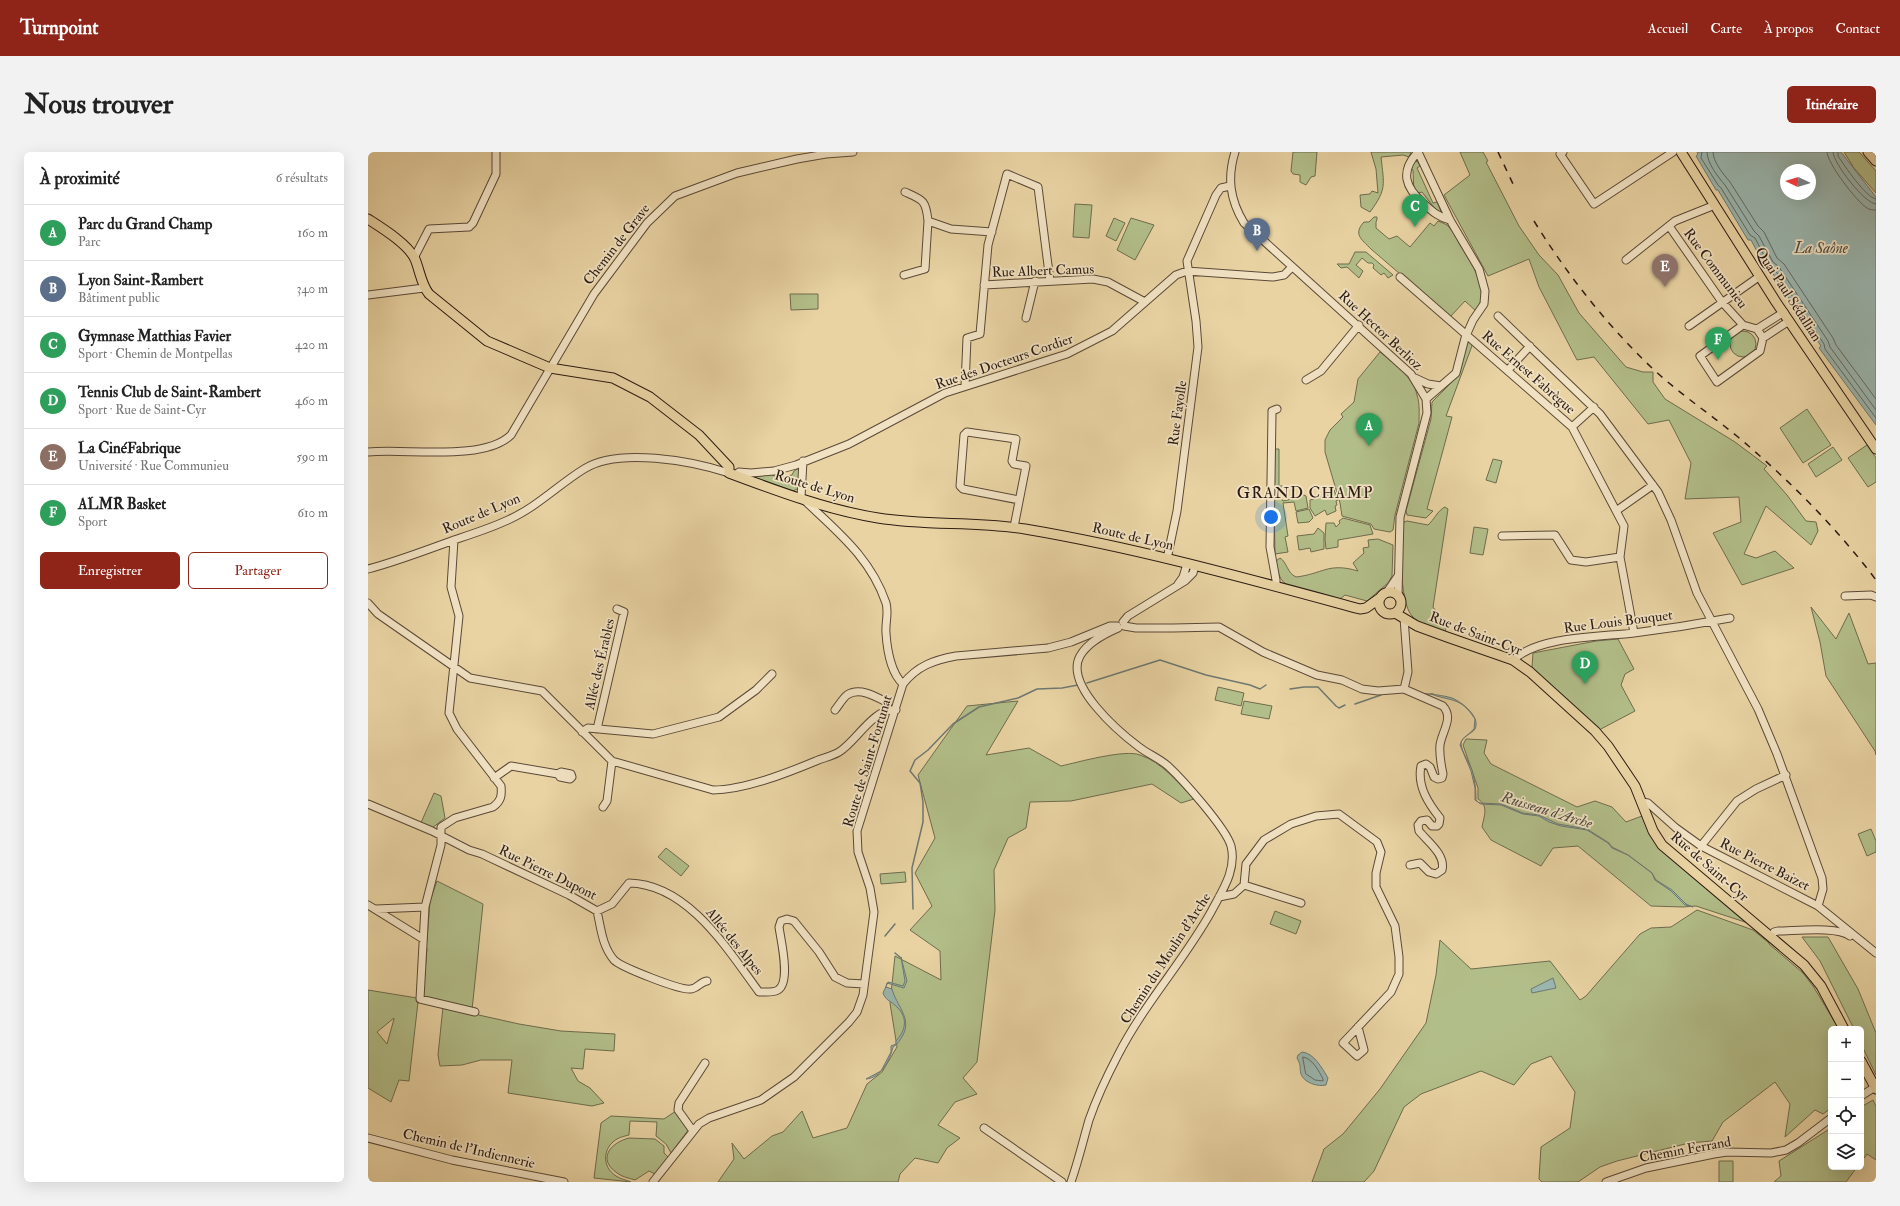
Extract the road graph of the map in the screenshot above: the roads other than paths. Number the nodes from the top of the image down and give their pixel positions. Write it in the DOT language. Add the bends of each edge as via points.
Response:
graph roads {
  1 [pos="496,152"];
  2 [pos="853,152"];
  3 [pos="1235,152"];
  4 [pos="1418,152"];
  5 [pos="1673,152"];
  6 [pos="1681,152"];
  7 [pos="1869,152"];
  8 [pos="1562,153"];
  9 [pos="1876,161"];
  10 [pos="1230,186"];
  11 [pos="905,192"];
  12 [pos="1715,205"];
  13 [pos="368,219"];
  14 [pos="1450,220"];
  15 [pos="928,221"];
  16 [pos="1669,226"];
  17 [pos="992,232"];
  18 [pos="414,258"];
  19 [pos="1626,260"];
  20 [pos="1292,267"];
  21 [pos="1187,271"];
  22 [pos="904,275"];
  23 [pos="1760,276"];
  24 [pos="1400,277"];
  25 [pos="1035,281"];
  26 [pos="1050,281"];
  27 [pos="984,285"];
  28 [pos="424,288"];
  29 [pos="368,296"];
  30 [pos="1145,302"];
  31 [pos="1722,302"];
  32 [pos="1784,312"];
  33 [pos="1498,316"];
  34 [pos="1026,318"];
  35 [pos="1790,321"];
  36 [pos="1359,325"];
  37 [pos="1743,325"];
  38 [pos="1689,326"];
  39 [pos="1757,329"];
  40 [pos="1466,334"];
  41 [pos="1763,338"];
  42 [pos="1530,346"];
  43 [pos="550,368"];
  44 [pos="1508,370"];
  45 [pos="1414,377"];
  46 [pos="1306,380"];
  47 [pos="965,386"];
  48 [pos="1441,386"];
  49 [pos="1425,396"];
  50 [pos="1594,407"];
  51 [pos="1277,410"];
  52 [pos="1572,427"];
  53 [pos="1876,449"];
  54 [pos="368,452"];
  55 [pos="803,461"];
  56 [pos="732,474"];
  57 [pos="1653,485"];
  58 [pos="801,497"];
  59 [pos="1019,500"];
  60 [pos="1616,511"];
  61 [pos="1014,527"];
  62 [pos="1502,536"];
  63 [pos="454,540"];
  64 [pos="1620,557"];
  65 [pos="1167,559"];
  66 [pos="1191,565"];
  67 [pos="368,569"];
  68 [pos="1398,576"];
  69 [pos="1276,586"];
  70 [pos="1383,595"];
  71 [pos="1398,596"];
  72 [pos="1845,596"];
  73 [pos="1876,597"];
  74 [pos="368,603"];
  75 [pos="1366,608"];
  76 [pos="617,609"];
  77 [pos="1397,609"];
  78 [pos="1381,610"];
  79 [pos="1730,618"];
  80 [pos="1406,619"];
  81 [pos="1712,621"];
  82 [pos="1120,625"];
  83 [pos="1634,633"];
  84 [pos="1513,660"];
  85 [pos="454,667"];
  86 [pos="772,674"];
  87 [pos="903,684"];
  88 [pos="1404,689"];
  89 [pos="892,709"];
  90 [pos="836,710"];
  91 [pos="597,729"];
  92 [pos="582,732"];
  93 [pos="612,761"];
  94 [pos="558,774"];
  95 [pos="1786,775"];
  96 [pos="494,778"];
  97 [pos="1642,802"];
  98 [pos="368,804"];
  99 [pos="603,807"];
  100 [pos="441,837"];
  101 [pos="1701,846"];
  102 [pos="1410,865"];
  103 [pos="1244,885"];
  104 [pos="1219,897"];
  105 [pos="1301,902"];
  106 [pos="368,905"];
  107 [pos="1818,906"];
  108 [pos="425,907"];
  109 [pos="376,909"];
  110 [pos="597,911"];
  111 [pos="1831,917"];
  112 [pos="1841,924"];
  113 [pos="1833,931"];
  114 [pos="1771,937"];
  115 [pos="1858,938"];
  116 [pos="423,939"];
  117 [pos="1876,953"];
  118 [pos="707,981"];
  119 [pos="864,984"];
  120 [pos="474,1012"];
  121 [pos="1842,1026"];
  122 [pos="1358,1027"];
  123 [pos="1862,1062"];
  124 [pos="705,1063"];
  125 [pos="1875,1088"];
  126 [pos="1864,1094"];
  127 [pos="1828,1120"];
  128 [pos="984,1128"];
  129 [pos="693,1130"];
  130 [pos="368,1138"];
  131 [pos="564,1182"];
  132 [pos="652,1182"];
  133 [pos="1062,1182"];
  134 [pos="1071,1182"];
  135 [pos="1606,1182"];
  1 -- 18 [label="street" via="496,174 473,223 469,227 429,229"];
  2 -- 43 [label="street, Chemin de Grave" via="797,159 737,173 675,196 647,223 594,294"];
  3 -- 10 [label="street" via="1230,171"];
  4 -- 14 [label="street"];
  4 -- 14 [label="street" via="1407,170 1407,184 1438,217"];
  5 -- 8 [label="street" via="1594,204"];
  6 -- 12 [label="main road, Quai Paul Sédallian"];
  7 -- 9 [label="main road"];
  10 -- 20 [label="street, Rue Hector Berlioz" via="1234,206 1244,223"];
  10 -- 21 [label="street" via="1224,186 1216,195 1187,261"];
  11 -- 15 [label="street" via="922,200 927,207"];
  12 -- 16 [label="street" via="1675,221"];
  12 -- 23 [label="main road, Quai Paul Sédallian"];
  13 -- 18 [label="main road" via="401,243"];
  14 -- 40 [label="street" via="1479,269 1485,291 1484,304"];
  15 -- 17 [label="street" via="951,229"];
  15 -- 22 [label="street" via="925,269"];
  16 -- 19 [label="street"];
  16 -- 31 [label="street, Rue Communieu"];
  17 -- 26 [label="street" via="1007,174 1038,187"];
  17 -- 27 [label="street" via="988,245"];
  18 -- 28 [label="main road"];
  20 -- 21 [label="street" via="1284,275 1273,277"];
  20 -- 36 [label="street, Rue Hector Berlioz"];
  21 -- 30 [label="street, Rue des Docteurs Cordier" via="1176,275"];
  21 -- 65 [label="street, Rue Fayolle" via="1198,347"];
  23 -- 31 [label="street"];
  23 -- 32 [label="main road, Quai Paul Sédallian"];
  24 -- 40 [label="street, Rue Ernest Fabrègue"];
  25 -- 26 [label="street, Rue Albert Camus"];
  25 -- 27 [label="street, Rue Albert Camus"];
  25 -- 34 [label="street"];
  26 -- 30 [label="street, Rue Albert Camus" via="1093,279 1108,282"];
  27 -- 47 [label="street" via="980,334 967,338"];
  28 -- 29 [label="street"];
  28 -- 43 [label="main road" via="483,339"];
  30 -- 47 [label="street, Rue des Docteurs Cordier" via="1112,331 1067,354"];
  31 -- 37 [label="street, Rue Communieu"];
  31 -- 38 [label="street"];
  32 -- 35 [label="main road, Quai Paul Sédallian"];
  32 -- 39 [label="street"];
  33 -- 42 [label="street"];
  35 -- 41 [label="street"];
  35 -- 53 [label="main road, Quai Paul Sédallian"];
  36 -- 45 [label="street, Rue Hector Berlioz"];
  36 -- 46 [label="street" via="1321,372"];
  37 -- 39 [label="street"];
  37 -- 41 [label="street" via="1700,356 1717,382 1760,351"];
  39 -- 41 [label="street"];
  40 -- 44 [label="street, Rue Ernest Fabrègue"];
  40 -- 48 [label="street" via="1456,373"];
  42 -- 44 [label="street"];
  42 -- 50 [label="street"];
  43 -- 54 [label="street, Chemin de Grave" via="511,435 498,444 468,451"];
  43 -- 56 [label="main road" via="613,378 650,397 699,435 729,467"];
  44 -- 52 [label="street, Rue Ernest Fabrègue"];
  45 -- 48 [label="street" via="1428,384"];
  45 -- 49 [label="street, Rue Hector Berlioz"];
  47 -- 55 [label="street, Rue des Docteurs Cordier" via="945,393 849,444"];
  48 -- 49 [label="street"];
  49 -- 68 [label="street" via="1427,413 1400,517"];
  50 -- 52 [label="street"];
  50 -- 57 [label="street"];
  51 -- 69 [label="street" via="1272,411 1270,547"];
  52 -- 60 [label="street, Rue Ernest Fabrègue"];
  55 -- 56 [label="street, Rue des Docteurs Cordier" via="774,471"];
  55 -- 58 [label="street"];
  56 -- 58 [label="main road, Route de Lyon"];
  56 -- 63 [label="street, Route de Lyon" via="680,461 638,458 606,460 583,469 537,504 509,520"];
  57 -- 60 [label="street"];
  57 -- 81 [label="street" via="1671,520 1697,593"];
  58 -- 61 [label="main road, Route de Lyon" via="879,518 923,523"];
  58 -- 87 [label="street" via="854,548 868,566 886,603 888,611 885,633 891,660"];
  59 -- 59 [label="street" via="1026,466 1012,462 1016,439 967,432 964,435 960,486 963,489"];
  59 -- 61 [label="street"];
  60 -- 64 [label="street, Rue Ernest Fabrègue" via="1624,526"];
  61 -- 65 [label="main road, Route de Lyon" via="1082,539"];
  62 -- 64 [label="street" via="1555,535 1572,560 1586,562"];
  63 -- 67 [label="street, Route de Lyon"];
  63 -- 85 [label="street" via="451,587 459,616"];
  64 -- 83 [label="street, Rue Ernest Fabrègue"];
  65 -- 66 [label="main road, Route de Lyon"];
  66 -- 69 [label="main road, Route de Lyon"];
  66 -- 82 [label="street, Route de Saint-Fortunat" via="1177,586 1128,616"];
  68 -- 70 [label="street"];
  68 -- 71 [label="street"];
  69 -- 75 [label="main road" via="1360,609"];
  70 -- 71 [label="main road" via="1393,593"];
  70 -- 75 [label="main road"];
  70 -- 78 [label="main road" via="1379,605"];
  71 -- 77 [label="main road"];
  72 -- 73 [label="street"];
  74 -- 85 [label="street" via="378,614"];
  75 -- 78 [label="main road"];
  76 -- 91 [label="street, Allée des Érables" via="624,612"];
  77 -- 78 [label="main road" via="1388,614"];
  77 -- 80 [label="main road, Rue de Saint-Cyr"];
  79 -- 81 [label="street, Rue Louis Bouquet"];
  80 -- 84 [label="main road, Rue de Saint-Cyr" via="1447,638"];
  80 -- 88 [label="street" via="1408,672"];
  81 -- 83 [label="street, Rue Louis Bouquet"];
  81 -- 95 [label="street" via="1758,709"];
  82 -- 87 [label="street, Route de Saint-Fortunat" via="1110,626 1071,642 1048,648 942,659 918,668"];
  82 -- 88 [label="street" via="1136,628 1220,627 1263,652 1317,675 1342,680 1362,689"];
  82 -- 104 [label="street, Chemin du Moulin d'Arche" via="1099,637 1078,661 1078,672 1086,696 1132,742 1167,765 1217,821 1231,845 1232,870"];
  83 -- 84 [label="street, Rue Louis Bouquet" via="1558,642 1521,653"];
  84 -- 97 [label="main road, Rue de Saint-Cyr" via="1530,672 1595,731 1628,774"];
  85 -- 92 [label="street" via="470,678 542,691"];
  85 -- 96 [label="street" via="448,713"];
  86 -- 91 [label="street" via="756,690 719,717 652,734"];
  87 -- 89 [label="street, Route de Saint-Fortunat"];
  88 -- 102 [label="street" via="1443,706 1448,711 1439,757 1444,774 1442,778 1434,777 1426,764 1421,766 1420,773 1427,802 1440,818 1439,824 1432,826 1427,820 1421,821 1418,825 1419,831 1442,858 1442,870 1436,874 1429,872 1420,863"];
  89 -- 90 [label="street" via="886,702 868,693 853,692 846,695"];
  89 -- 93 [label="street" via="878,715 839,752 795,770 727,790 713,790"];
  89 -- 119 [label="street, Route de Saint-Fortunat" via="857,831 858,852 870,888 874,912"];
  91 -- 92 [label="street" via="588,728"];
  92 -- 93 [label="street"];
  93 -- 99 [label="street" via="607,801"];
  94 -- 96 [label="street" via="511,766"];
  95 -- 101 [label="street" via="1756,788 1737,801"];
  95 -- 107 [label="street" via="1822,878 1824,889"];
  96 -- 100 [label="street" via="501,786 502,795 498,803 493,807 446,822 441,827"];
  97 -- 101 [label="street, Rue Pierre Baizet" via="1648,803"];
  97 -- 114 [label="main road, Rue de Saint-Cyr" via="1653,831 1662,845"];
  98 -- 100 [label="street, Rue Pierre Dupont"];
  100 -- 108 [label="street"];
  100 -- 110 [label="street, Rue Pierre Dupont" via="569,895"];
  101 -- 107 [label="street, Rue Pierre Baizet"];
  103 -- 104 [label="street" via="1234,894"];
  103 -- 105 [label="street"];
  103 -- 122 [label="street" via="1246,864 1264,840 1291,824 1316,816 1339,814 1377,842 1381,852 1376,887 1395,926 1399,974 1391,992"];
  104 -- 134 [label="street, Chemin du Moulin d'Arche" via="1194,941 1118,1054 1096,1102"];
  106 -- 109 [label="street"];
  107 -- 111 [label="street, Rue Pierre Baizet"];
  108 -- 109 [label="street"];
  108 -- 116 [label="street"];
  109 -- 116 [label="street"];
  110 -- 118 [label="street, Rue Pierre Dupont" via="604,944 615,961 657,980 689,990"];
  110 -- 119 [label="street, Allée des Alpes" via="612,904 629,883 640,883 662,891 695,911 759,992 777,991 784,985 785,971 779,927 781,921 787,919 794,921 835,977 847,983"];
  111 -- 112 [label="street, Rue Pierre Baizet"];
  111 -- 113 [label="street"];
  112 -- 113 [label="street"];
  112 -- 115 [label="street, Rue Pierre Baizet"];
  113 -- 114 [label="street" via="1778,931"];
  113 -- 115 [label="street" via="1846,932 1853,938"];
  114 -- 121 [label="main road, Rue de Saint-Cyr" via="1815,977"];
  115 -- 117 [label="street, Rue Pierre Baizet"];
  116 -- 120 [label="street" via="420,999"];
  119 -- 129 [label="street, Route de Saint-Fortunat" via="857,1012 794,1077 760,1100 709,1118"];
  123 -- 125 [label="main road"];
  124 -- 129 [label="street" via="679,1103 678,1110"];
  125 -- 126 [label="street"];
  127 -- 135 [label="street, Chemin Ferrand" via="1798,1144 1786,1150 1772,1153 1714,1154 1646,1168"];
  128 -- 133 [label="street"];
  129 -- 132 [label="street, Route de Saint-Fortunat"];
  130 -- 131 [label="street, Chemin de l'Indiennerie" via="452,1160"];
}
